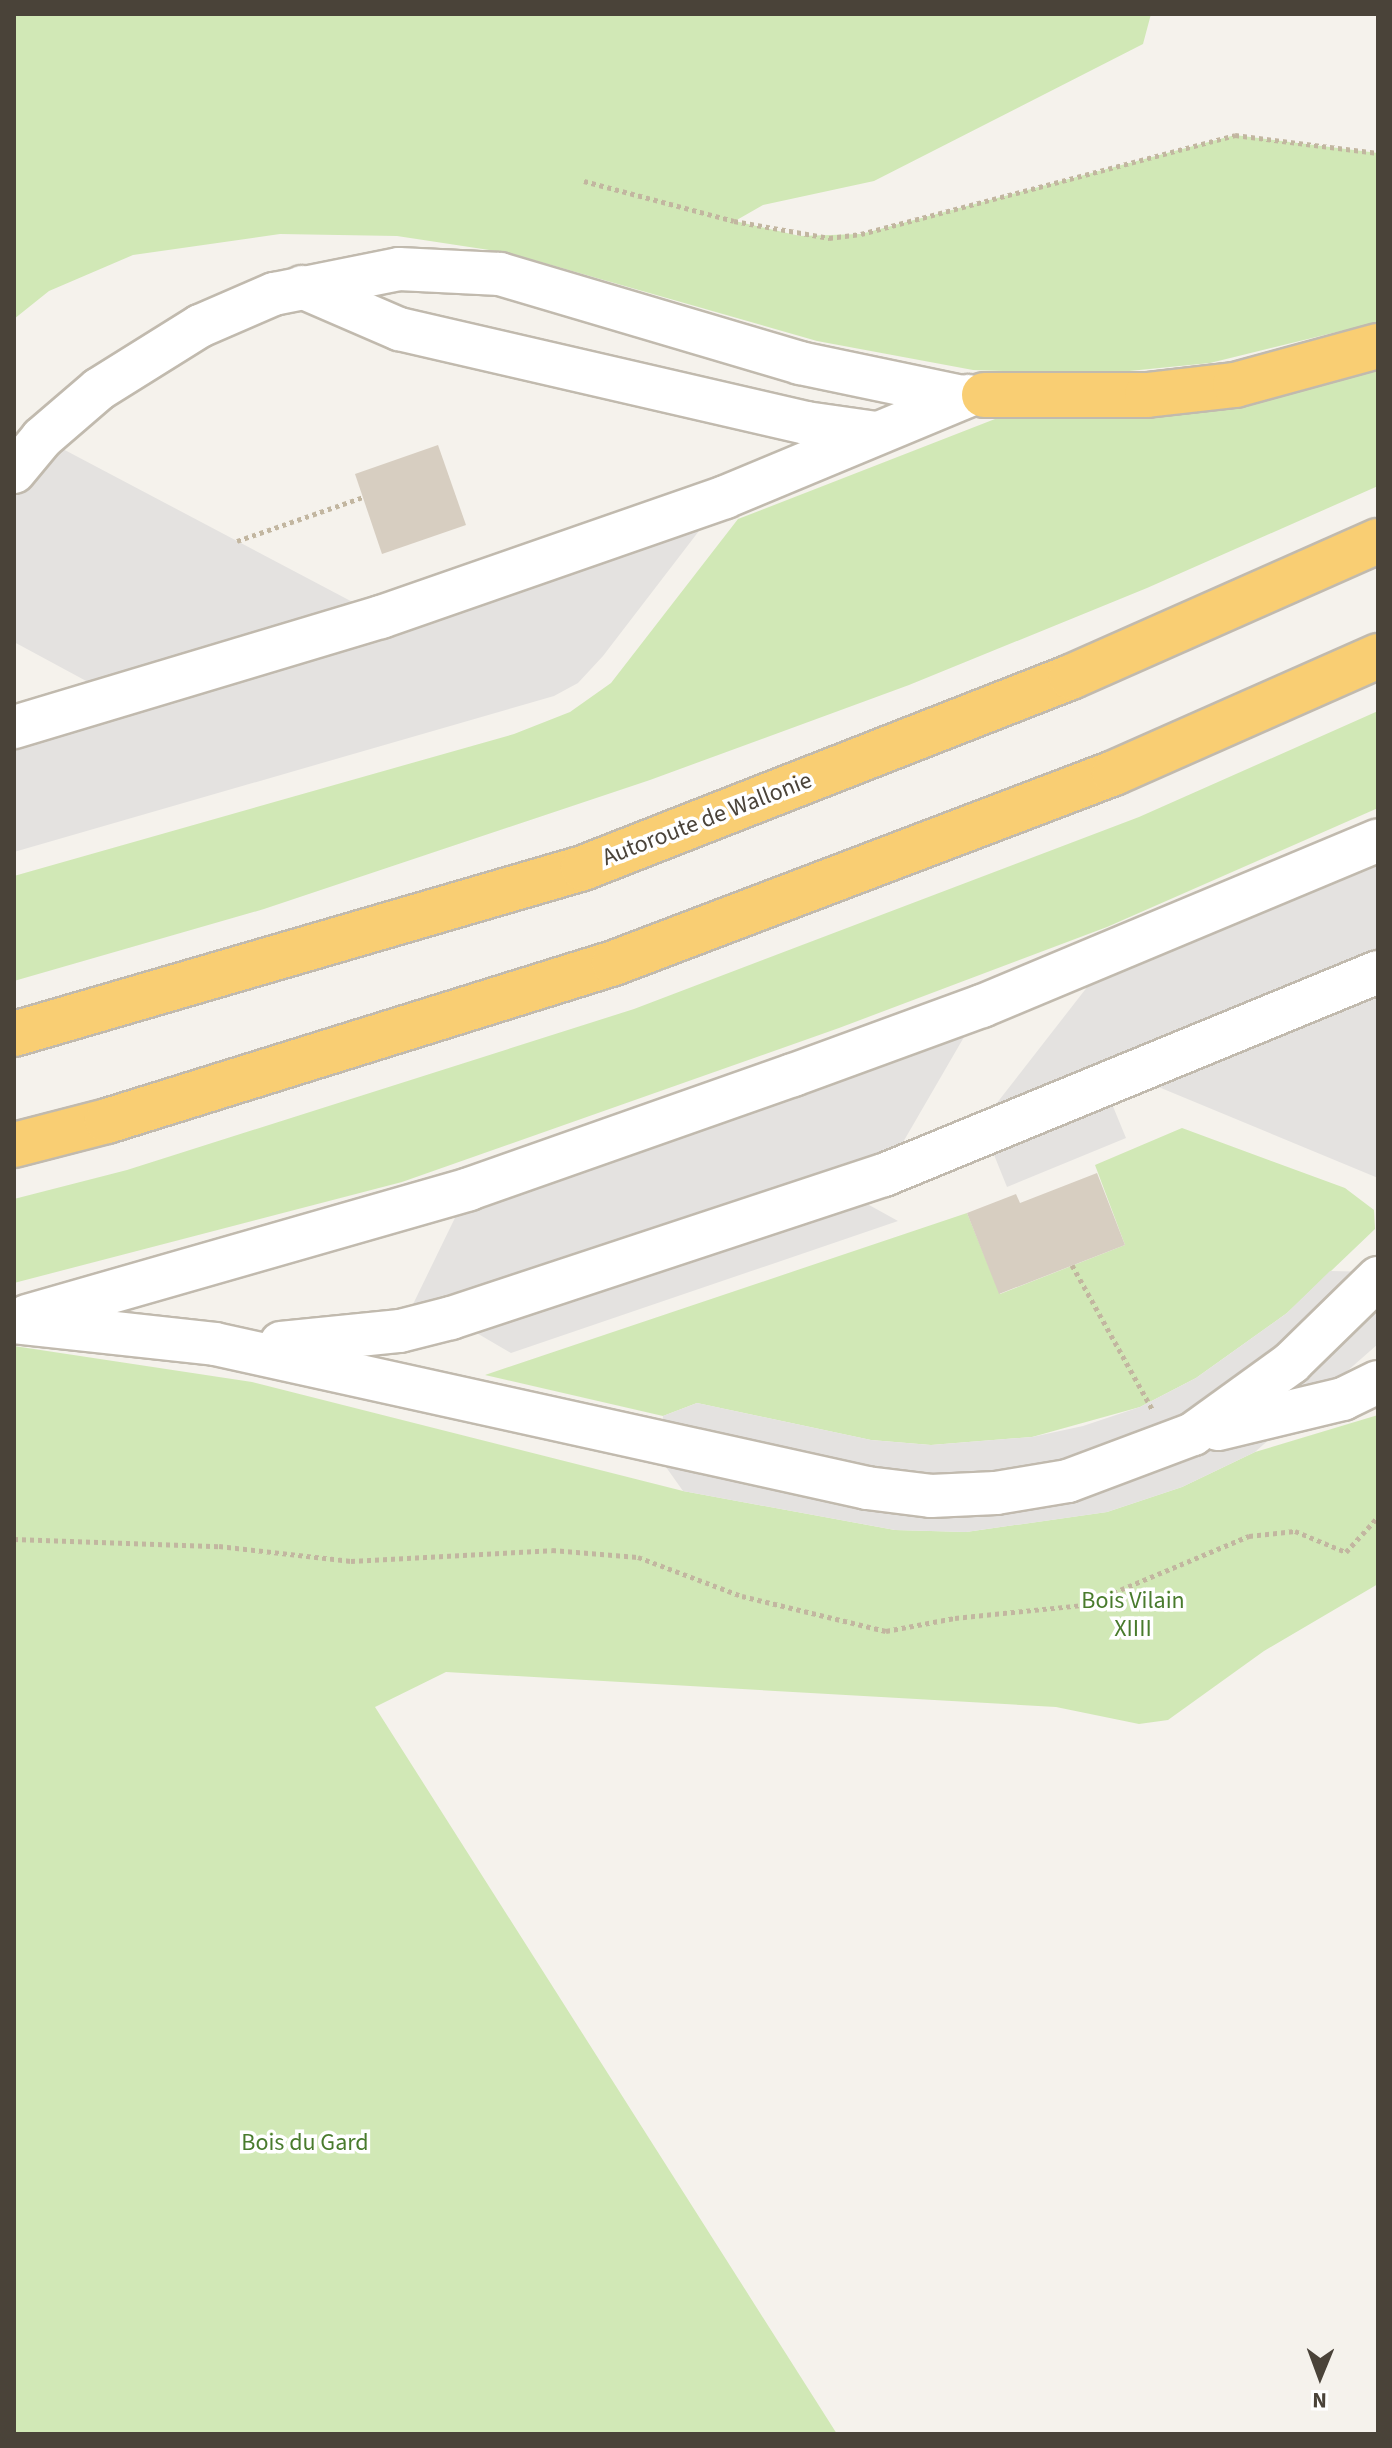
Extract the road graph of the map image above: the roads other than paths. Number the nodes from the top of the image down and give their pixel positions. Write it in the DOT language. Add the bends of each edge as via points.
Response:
graph roads {
  1 [pos="302,287"];
  2 [pos="1378,346"];
  3 [pos="974,396"];
  4 [pos="877,433"];
  5 [pos="14,472"];
  6 [pos="1378,541"];
  7 [pos="1378,656"];
  8 [pos="14,727"];
  9 [pos="1378,840"];
  10 [pos="1378,972"];
  11 [pos="14,1034"];
  12 [pos="14,1145"];
  13 [pos="1378,1278"];
  14 [pos="14,1321"];
  15 [pos="215,1344"];
  16 [pos="1378,1382"];
  17 [pos="1181,1440"];
  1 -- 3 [label="lane" via="399,269 500,274 800,363"];
  1 -- 4 [label="lane" via="399,329 806,423"];
  1 -- 5 [label="lane" via="200,326 99,389 42,438"];
  2 -- 3 [label="highway" via="1235,385 1147,395"];
  3 -- 4 [label="lane"];
  4 -- 8 [label="lane" via="725,497 381,617"];
  6 -- 11 [label="highway, Autoroute de Wallonie" via="1071,677 583,868"];
  7 -- 12 [label="highway" via="1114,773 614,963 107,1121"];
  9 -- 14 [label="lane" via="982,1006 469,1189"];
  10 -- 15 [label="lane" via="884,1175 465,1314 320,1343"];
  13 -- 17 [label="lane" via="1291,1363"];
  14 -- 15 [label="lane"];
  15 -- 17 [label="lane" via="867,1488 931,1496 996,1493 1068,1481"];
  16 -- 17 [label="lane" via="1343,1399"];
}
